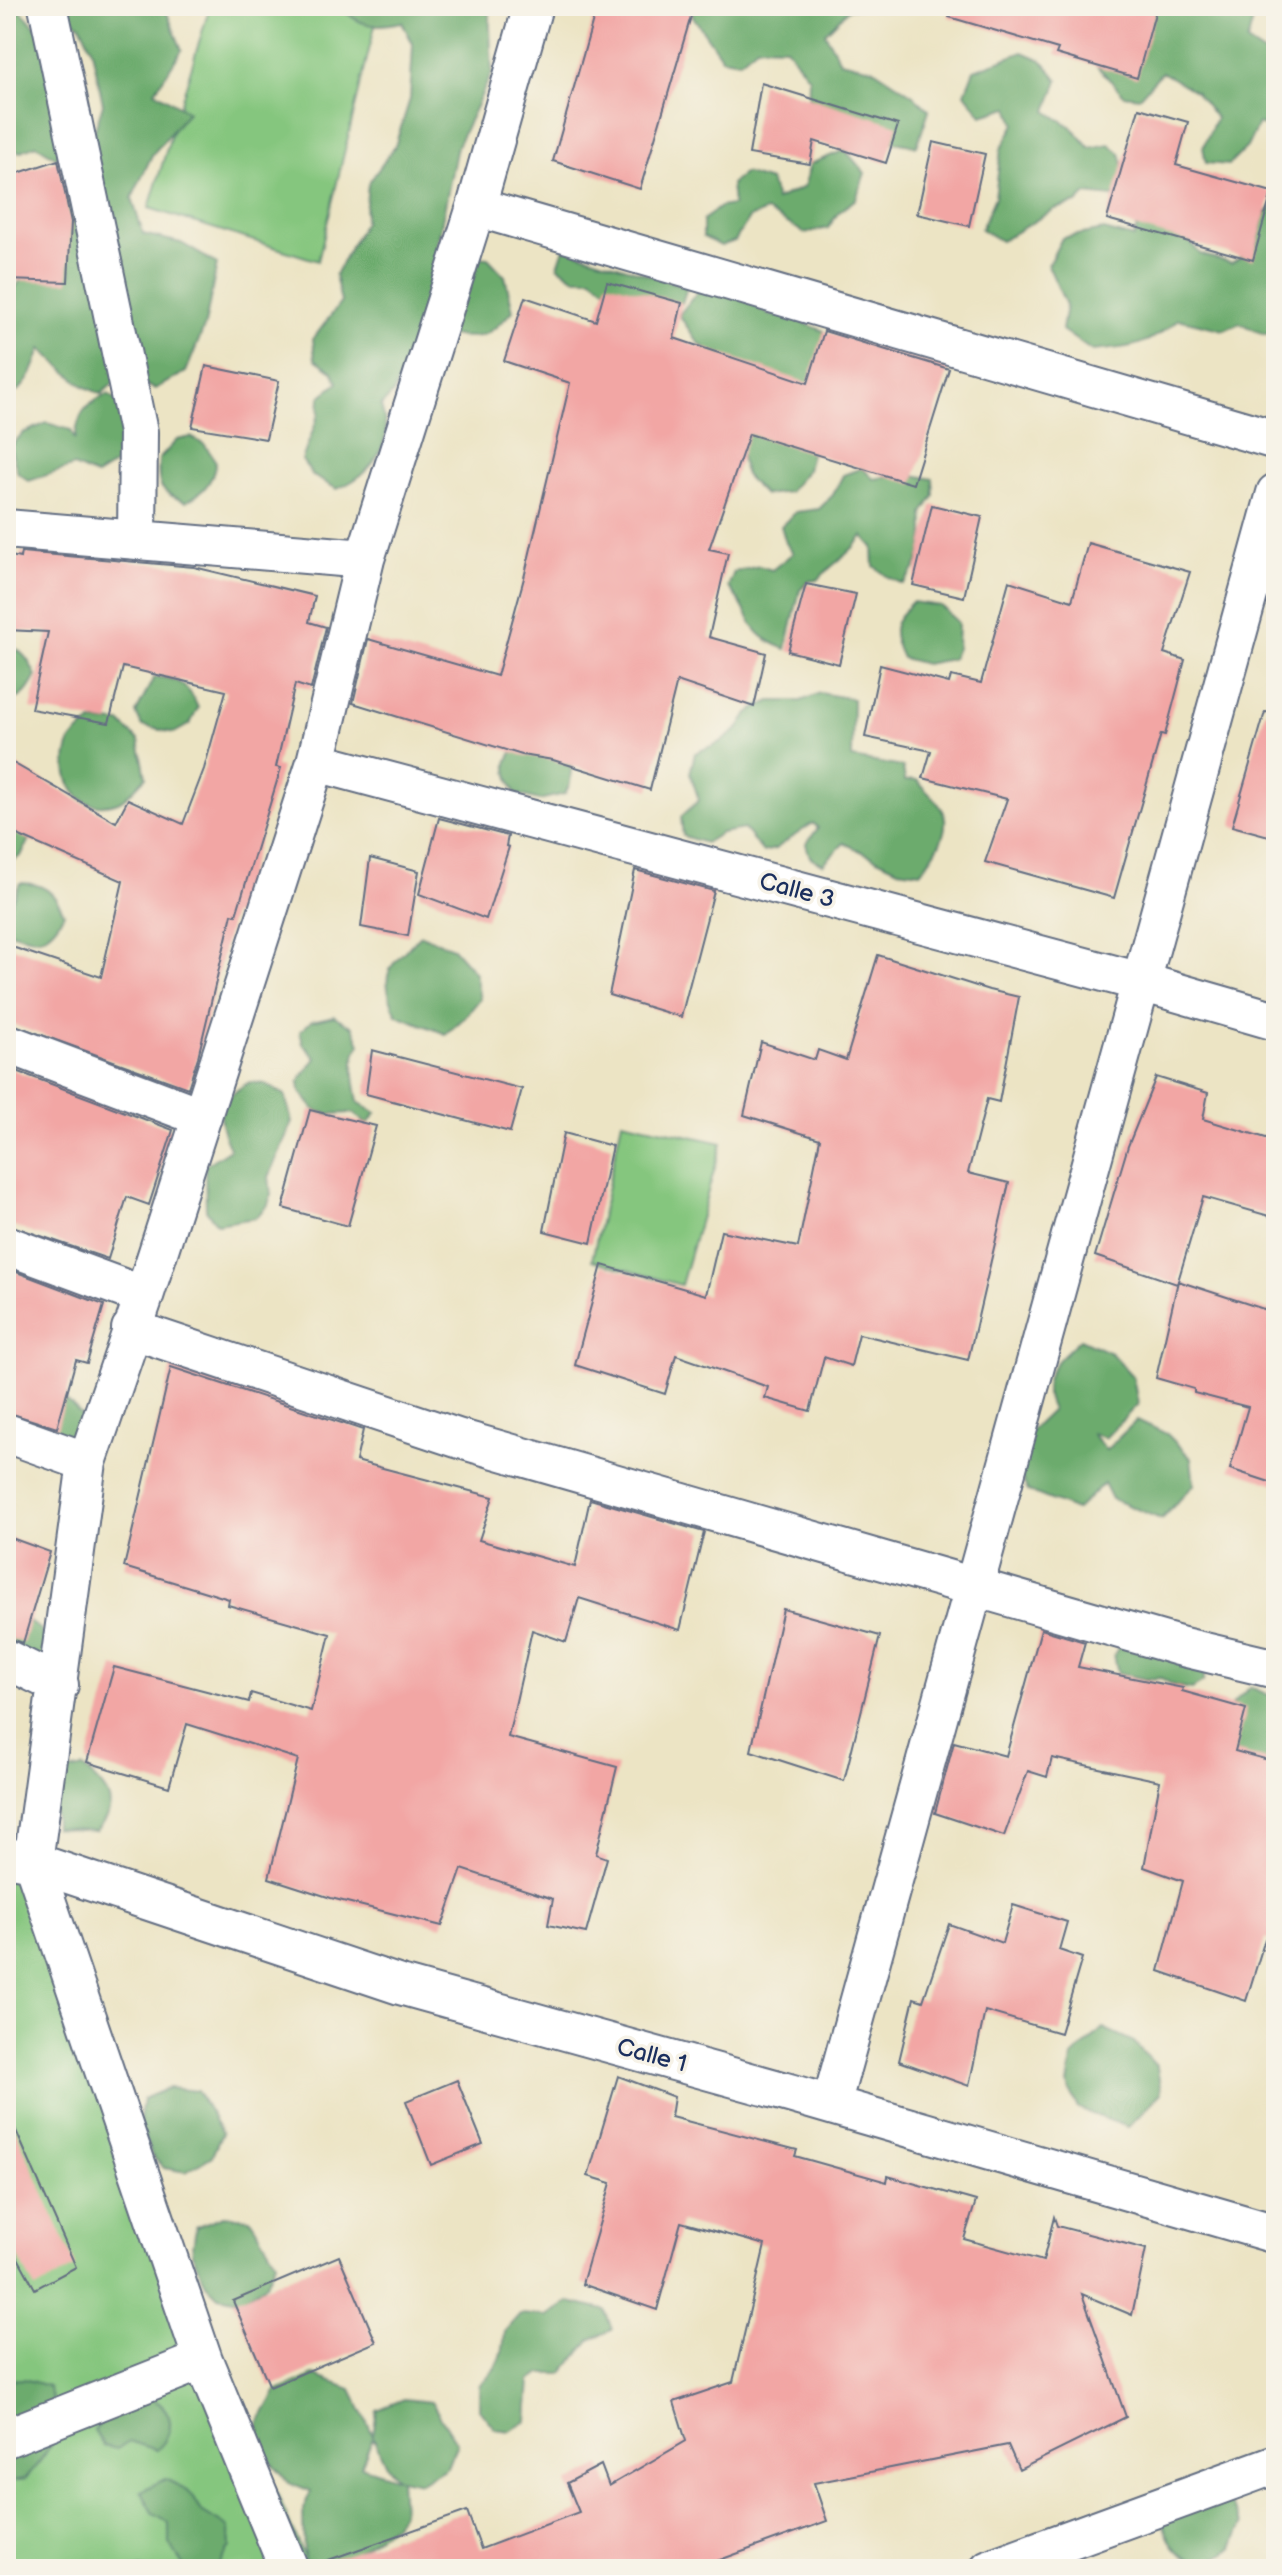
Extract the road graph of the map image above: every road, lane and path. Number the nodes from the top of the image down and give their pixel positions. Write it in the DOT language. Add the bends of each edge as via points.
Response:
graph roads {
  1 [pos="48,6"];
  2 [pos="533,6"];
  3 [pos="476,207"];
  4 [pos="1276,440"];
  5 [pos="1276,493"];
  6 [pos="6,529"];
  7 [pos="137,539"];
  8 [pos="365,559"];
  9 [pos="316,762"];
  10 [pos="1141,982"];
  11 [pos="1276,1021"];
  12 [pos="6,1043"];
  13 [pos="202,1117"];
  14 [pos="6,1245"];
  15 [pos="138,1313"];
  16 [pos="6,1433"];
  17 [pos="87,1462"];
  18 [pos="974,1587"];
  19 [pos="6,1659"];
  20 [pos="1276,1669"];
  21 [pos="59,1685"];
  22 [pos="20,1860"];
  23 [pos="831,2105"];
  24 [pos="1276,2234"];
  25 [pos="203,2360"];
  26 [pos="6,2438"];
  27 [pos="1276,2464"];
  28 [pos="289,2569"];
  29 [pos="989,2569"];
  1 -- 7 [label="street" via="138,432"];
  2 -- 3 [label="street"];
  3 -- 4 [label="street"];
  3 -- 8 [label="street"];
  5 -- 10 [label="street"];
  6 -- 7 [label="street"];
  7 -- 8 [label="street"];
  8 -- 9 [label="street"];
  9 -- 10 [label="street, Calle 3"];
  9 -- 13 [label="street"];
  10 -- 11 [label="street, Calle 3"];
  10 -- 18 [label="street"];
  12 -- 13 [label="street"];
  13 -- 15 [label="street"];
  14 -- 15 [label="street"];
  15 -- 17 [label="street"];
  15 -- 18 [label="street" via="457,1438"];
  16 -- 17 [label="street"];
  17 -- 21 [label="street"];
  18 -- 20 [label="street"];
  18 -- 23 [label="street"];
  19 -- 21 [label="street"];
  21 -- 22 [label="street"];
  22 -- 23 [label="street, Calle 1" via="400,1985"];
  22 -- 25 [label="street"];
  23 -- 24 [label="street, Calle 1"];
  25 -- 26 [label="street"];
  25 -- 28 [label="street"];
  27 -- 29 [label="street"];
}
